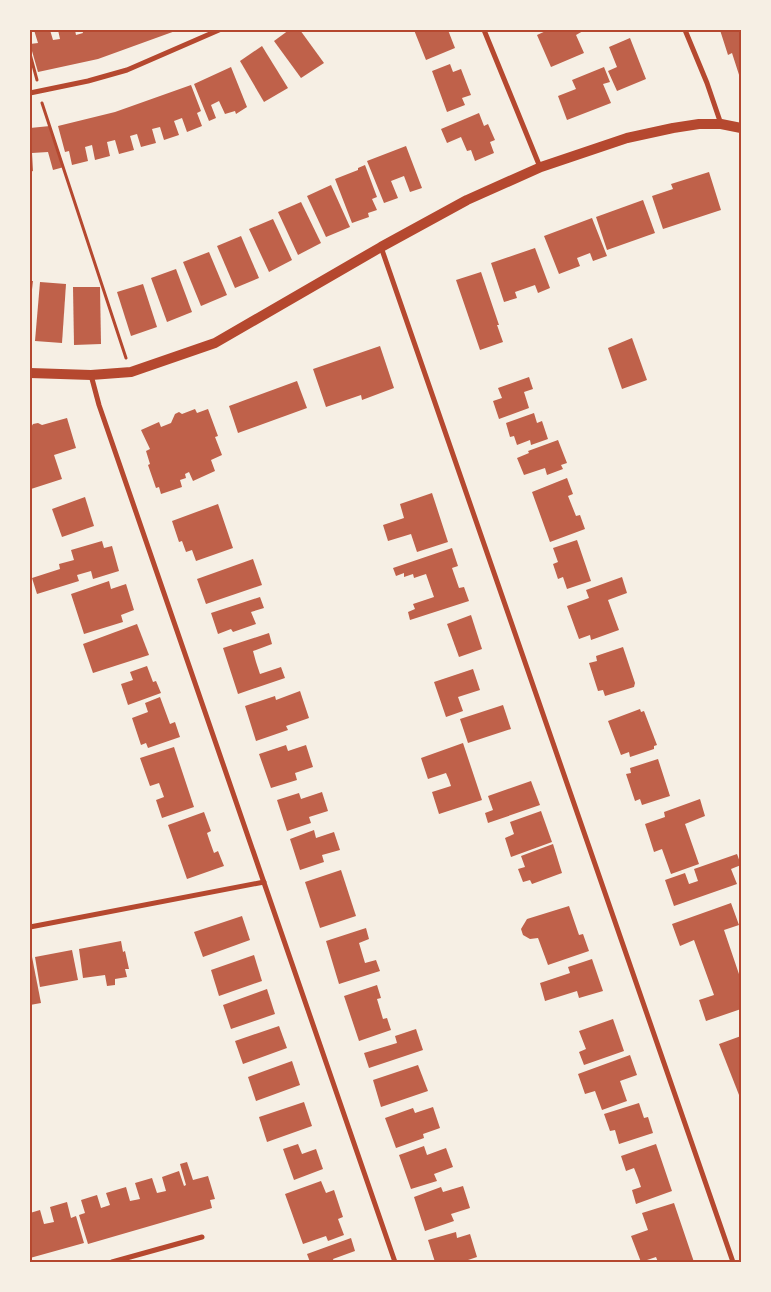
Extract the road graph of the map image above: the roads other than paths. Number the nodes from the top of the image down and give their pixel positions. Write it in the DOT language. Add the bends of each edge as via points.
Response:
graph roads {
  1 [pos="219,30"];
  2 [pos="484,30"];
  3 [pos="685,30"];
  4 [pos="30,93"];
  5 [pos="721,124"];
  6 [pos="741,128"];
  7 [pos="541,167"];
  8 [pos="381,247"];
  9 [pos="30,373"];
  10 [pos="91,375"];
  11 [pos="264,882"];
  12 [pos="30,927"];
  13 [pos="202,1237"];
  14 [pos="112,1262"];
  15 [pos="394,1262"];
  16 [pos="733,1262"];
  1 -- 4 [label="street" via="127,70"];
  2 -- 7 [label="street"];
  3 -- 5 [label="street"];
  5 -- 6 [label="main road"];
  5 -- 7 [label="main road" via="699,124 627,138"];
  7 -- 8 [label="main road" via="467,200"];
  8 -- 10 [label="main road" via="215,343 131,372"];
  8 -- 16 [label="street"];
  9 -- 10 [label="main road"];
  10 -- 11 [label="street"];
  11 -- 12 [label="street"];
  11 -- 15 [label="street"];
  13 -- 14 [label="street"];
}
